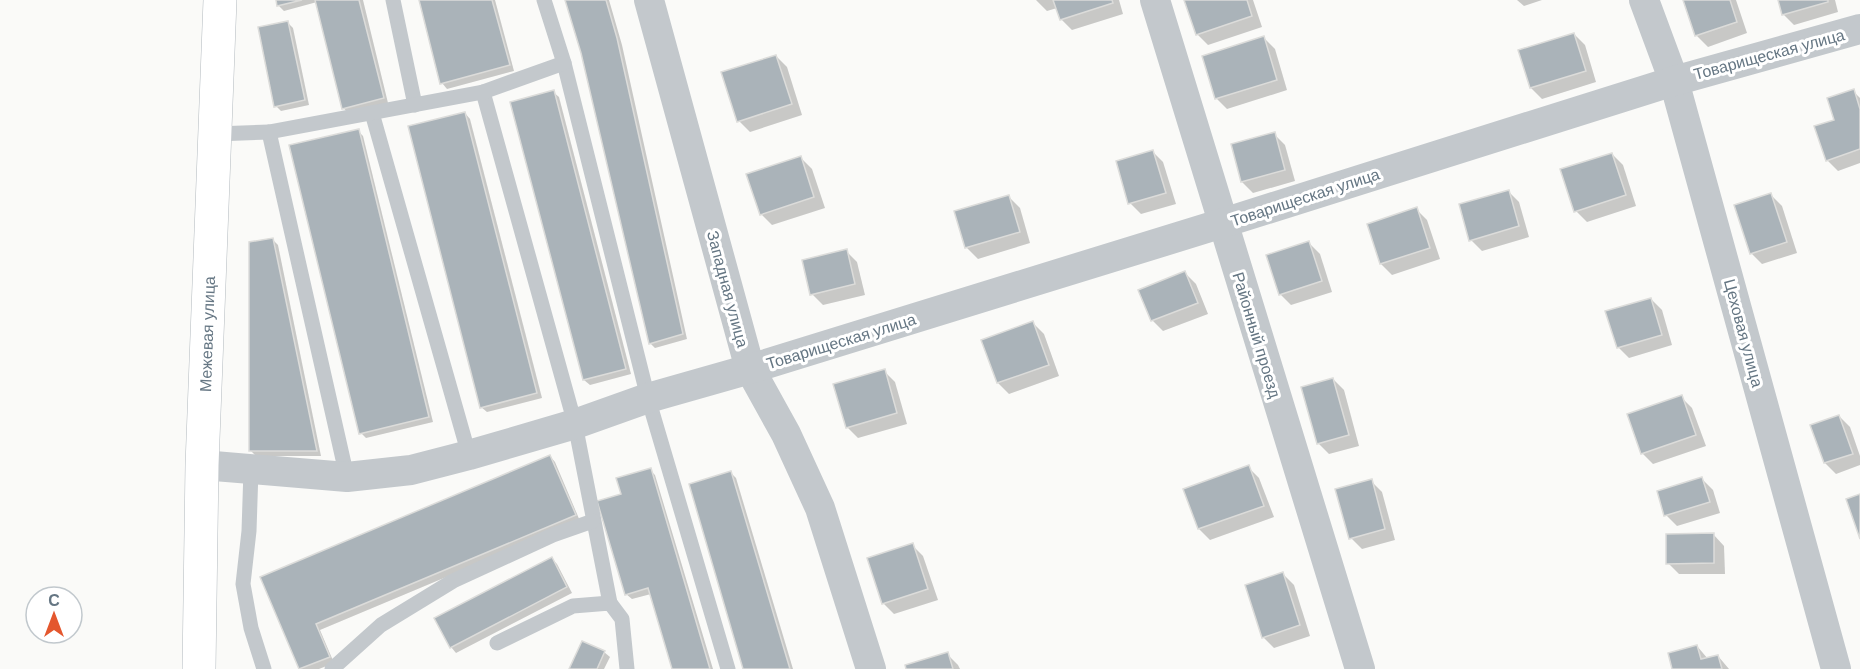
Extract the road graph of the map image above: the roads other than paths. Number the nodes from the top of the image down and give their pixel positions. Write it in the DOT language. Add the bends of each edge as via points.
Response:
graph roads {
  1 [pos="220,0"];
  2 [pos="393,0"];
  3 [pos="544,0"];
  4 [pos="649,0"];
  5 [pos="1155,0"];
  6 [pos="1644,0"];
  7 [pos="1860,29"];
  8 [pos="564,63"];
  9 [pos="1674,81"];
  10 [pos="483,92"];
  11 [pos="415,105"];
  12 [pos="372,113"];
  13 [pos="269,132"];
  14 [pos="215,134"];
  15 [pos="1223,223"];
  16 [pos="750,369"];
  17 [pos="648,398"];
  18 [pos="574,424"];
  19 [pos="469,455"];
  20 [pos="202,465"];
  21 [pos="251,470"];
  22 [pos="348,477"];
  23 [pos="593,521"];
  24 [pos="610,603"];
  25 [pos="497,643"];
  26 [pos="199,669"];
  27 [pos="264,669"];
  28 [pos="332,669"];
  29 [pos="627,669"];
  30 [pos="728,669"];
  31 [pos="871,669"];
  32 [pos="1360,669"];
  33 [pos="1836,669"];
  1 -- 14 [label="street, Межевая улица"];
  2 -- 11 [label="lane"];
  3 -- 8 [label="lane"];
  4 -- 16 [label="street, Западная улица"];
  5 -- 15 [label="street, Районный проезд"];
  6 -- 9 [label="street, Цеховая улица"];
  7 -- 9 [label="street, Товарищеская улица"];
  8 -- 10 [label="lane"];
  8 -- 17 [label="lane"];
  9 -- 15 [label="street, Товарищеская улица"];
  9 -- 33 [label="street, Цеховая улица"];
  10 -- 11 [label="lane"];
  10 -- 18 [label="lane"];
  11 -- 12 [label="lane"];
  12 -- 13 [label="lane"];
  12 -- 19 [label="lane"];
  13 -- 14 [label="lane"];
  13 -- 22 [label="lane"];
  14 -- 20 [label="street, Межевая улица"];
  15 -- 16 [label="street, Товарищеская улица"];
  15 -- 32 [label="street, Районный проезд"];
  16 -- 17 [label="street, Товарищеская улица"];
  16 -- 31 [label="street, Западная улица" via="820,508"];
  17 -- 18 [label="street, Товарищеская улица"];
  17 -- 30 [label="lane"];
  18 -- 19 [label="street, Товарищеская улица"];
  18 -- 23 [label="lane"];
  19 -- 22 [label="street, Товарищеская улица" via="411,470"];
  20 -- 21 [label="street, Товарищеская улица"];
  20 -- 26 [label="street, Межевая улица"];
  21 -- 22 [label="street, Товарищеская улица"];
  21 -- 27 [label="lane" via="243,584"];
  23 -- 24 [label="lane"];
  23 -- 28 [label="lane" via="453,581 381,625"];
  24 -- 25 [label="lane" via="573,606"];
  24 -- 29 [label="lane" via="622,619"];
}
